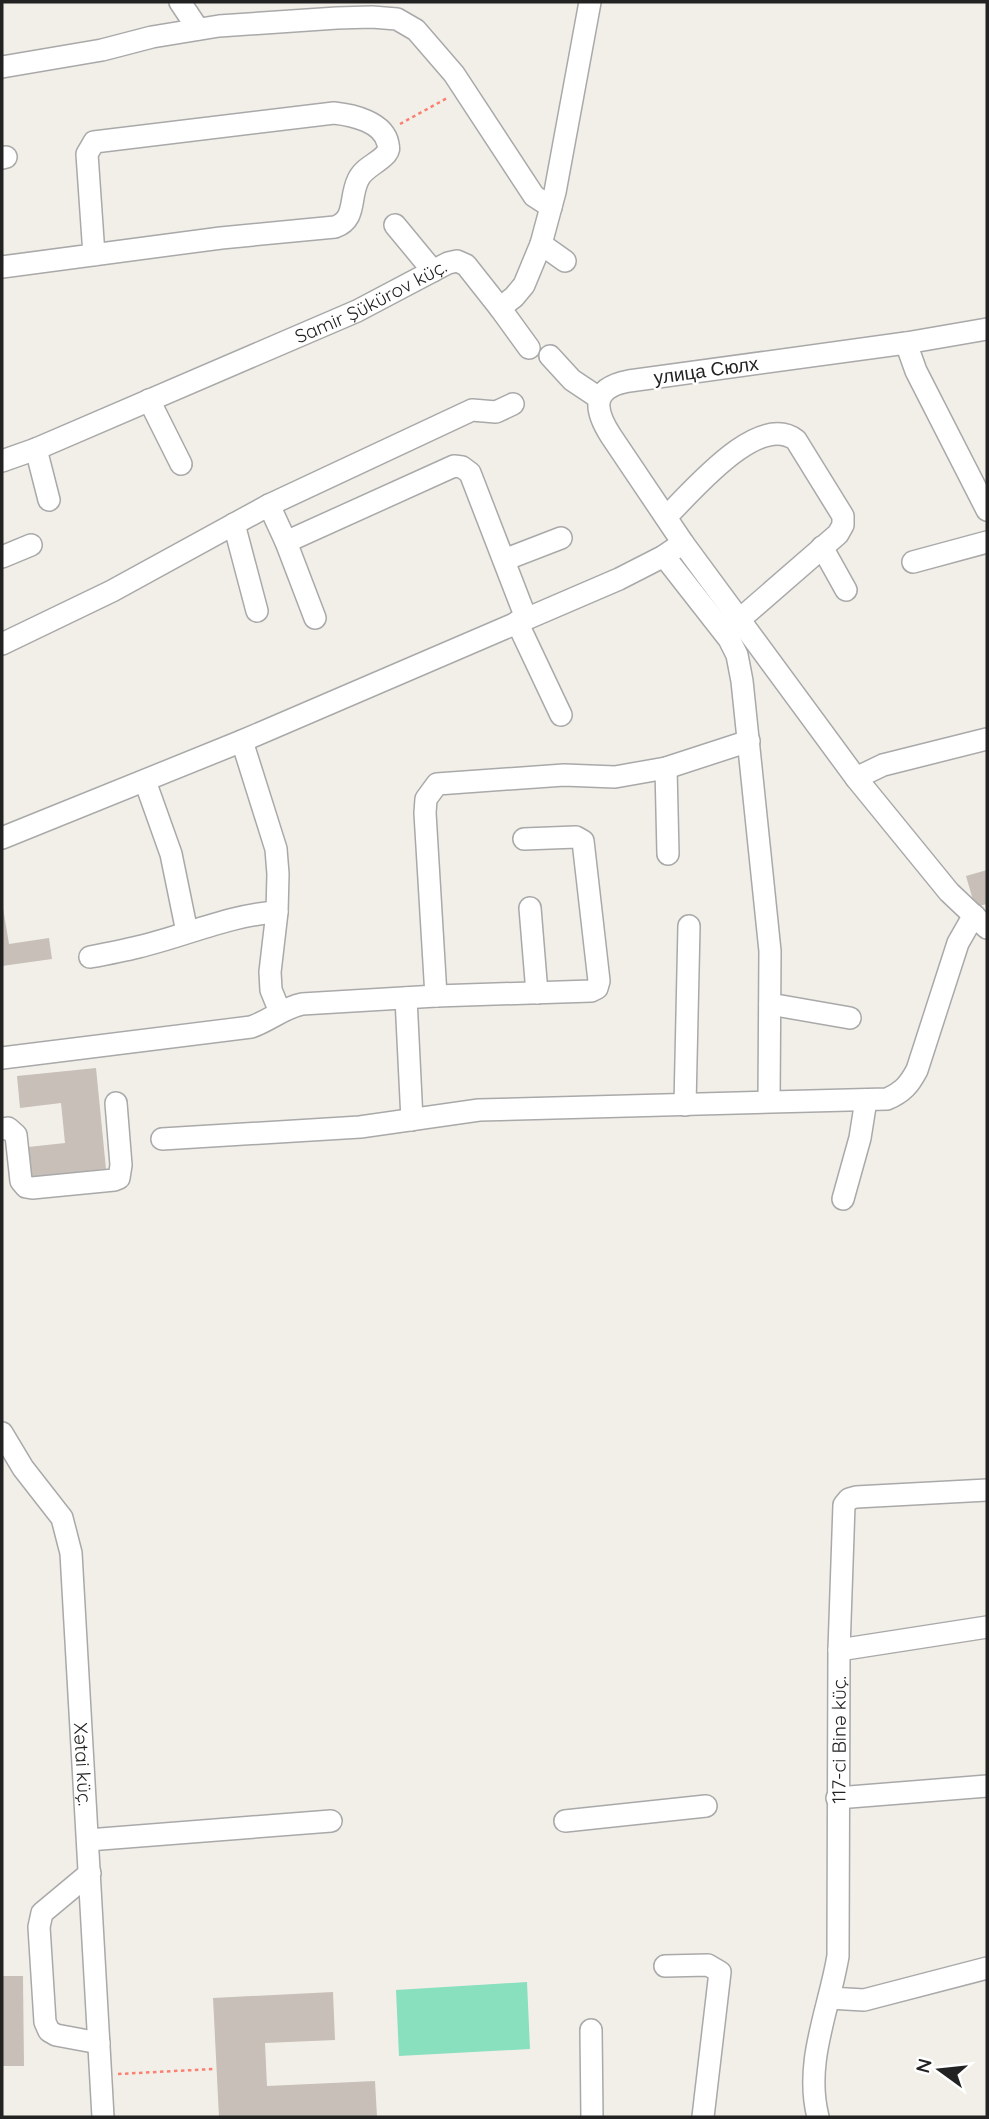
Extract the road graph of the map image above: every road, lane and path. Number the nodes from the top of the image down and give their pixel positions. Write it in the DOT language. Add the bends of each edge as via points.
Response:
graph roads {
  1 [pos="180,2"];
  2 [pos="590,2"];
  3 [pos="198,29"];
  4 [pos="2,67"];
  5 [pos="464,88"];
  6 [pos="384,132"];
  7 [pos="551,207"];
  8 [pos="395,225"];
  9 [pos="541,244"];
  10 [pos="94,255"];
  11 [pos="565,261"];
  12 [pos="2,267"];
  13 [pos="433,271"];
  14 [pos="500,308"];
  15 [pos="987,330"];
  16 [pos="906,343"];
  17 [pos="529,348"];
  18 [pos="550,356"];
  19 [pos="599,398"];
  20 [pos="149,400"];
  21 [pos="513,404"];
  22 [pos="36,449"];
  23 [pos="2,461"];
  24 [pos="181,464"];
  25 [pos="49,500"];
  26 [pos="269,505"];
  27 [pos="987,510"];
  28 [pos="666,517"];
  29 [pos="234,524"];
  30 [pos="561,538"];
  31 [pos="286,542"];
  32 [pos="987,542"];
  33 [pos="683,543"];
  34 [pos="31,545"];
  35 [pos="822,547"];
  36 [pos="664,556"];
  37 [pos="2,557"];
  38 [pos="504,560"];
  39 [pos="913,562"];
  40 [pos="846,590"];
  41 [pos="257,611"];
  42 [pos="314,618"];
  43 [pos="521,620"];
  44 [pos="739,620"];
  45 [pos="2,644"];
  46 [pos="561,715"];
  47 [pos="987,739"];
  48 [pos="242,741"];
  49 [pos="749,741"];
  50 [pos="666,768"];
  51 [pos="856,778"];
  52 [pos="145,781"];
  53 [pos="2,838"];
  54 [pos="524,839"];
  55 [pos="668,854"];
  56 [pos="530,908"];
  57 [pos="277,912"];
  58 [pos="983,920"];
  59 [pos="689,926"];
  60 [pos="187,932"];
  61 [pos="89,957"];
  62 [pos="537,993"];
  63 [pos="436,996"];
  64 [pos="406,998"];
  65 [pos="770,1004"];
  66 [pos="280,1012"];
  67 [pos="850,1018"];
  68 [pos="2,1058"];
  69 [pos="866,1100"];
  70 [pos="769,1101"];
  71 [pos="116,1103"];
  72 [pos="685,1105"];
  73 [pos="412,1120"];
  74 [pos="2,1129"];
  75 [pos="162,1139"];
  76 [pos="843,1199"];
  77 [pos="2,1433"];
  78 [pos="987,1490"];
  79 [pos="987,1627"];
  80 [pos="839,1650"];
  81 [pos="987,1786"];
  82 [pos="837,1798"];
  83 [pos="706,1806"];
  84 [pos="331,1821"];
  85 [pos="565,1821"];
  86 [pos="88,1840"];
  87 [pos="90,1873"];
  88 [pos="665,1966"];
  89 [pos="987,1968"];
  90 [pos="829,1998"];
  91 [pos="591,2030"];
  92 [pos="99,2043"];
  93 [pos="213,2069"];
  94 [pos="100,2074"];
  95 [pos="103,2117"];
  96 [pos="592,2117"];
  97 [pos="703,2117"];
  98 [pos="818,2117"];
  1 -- 3 [label="street"];
  2 -- 7 [label="street"];
  3 -- 4 [label="street"];
  3 -- 5 [label="street" via="337,18 397,19 416,30"];
  5 -- 6 [label="path"];
  5 -- 7 [label="street" via="534,196"];
  6 -- 10 [label="street" via="388,150 358,178 344,224"];
  6 -- 10 [label="street" via="356,117 334,113 94,142 87,154"];
  7 -- 9 [label="street"];
  8 -- 13 [label="street"];
  9 -- 11 [label="street"];
  9 -- 14 [label="street" via="524,285"];
  10 -- 12 [label="street"];
  13 -- 14 [label="street, Samir Şükürov küç." via="457,261 466,265"];
  13 -- 20 [label="street, Samir Şükürov küç." via="358,311"];
  14 -- 17 [label="street, Samir Şükürov küç."];
  15 -- 16 [label="street, улица Сюлх"];
  16 -- 19 [label="street, улица Сюлх" via="629,381 607,389"];
  16 -- 27 [label="street"];
  18 -- 19 [label="street" via="572,380"];
  19 -- 28 [label="street" via="601,420"];
  20 -- 22 [label="street, Samir Şükürov küç."];
  20 -- 24 [label="street"];
  21 -- 26 [label="street" via="496,412 472,410"];
  22 -- 23 [label="street, Samir Şükürov küç."];
  22 -- 25 [label="street"];
  26 -- 29 [label="street"];
  26 -- 31 [label="street"];
  28 -- 33 [label="street"];
  28 -- 35 [label="street" via="738,448 757,438 791,436 843,516 838,534"];
  29 -- 41 [label="street"];
  29 -- 45 [label="street"];
  30 -- 38 [label="street"];
  31 -- 38 [label="street" via="454,466 470,473"];
  31 -- 42 [label="street"];
  32 -- 39 [label="street"];
  33 -- 36 [label="street"];
  33 -- 44 [label="street"];
  34 -- 37 [label="street"];
  35 -- 40 [label="street"];
  35 -- 44 [label="street"];
  36 -- 43 [label="street"];
  36 -- 49 [label="street" via="737,655"];
  38 -- 43 [label="street"];
  43 -- 46 [label="street"];
  43 -- 48 [label="street"];
  44 -- 51 [label="street"];
  47 -- 51 [label="street" via="883,765"];
  48 -- 52 [label="street"];
  48 -- 57 [label="street" via="276,849"];
  49 -- 50 [label="street"];
  49 -- 65 [label="street" via="768,924"];
  50 -- 55 [label="street"];
  50 -- 63 [label="street" via="604,778 564,775 437,784 426,799 425,813"];
  51 -- 58 [label="street" via="950,892"];
  52 -- 53 [label="street"];
  52 -- 60 [label="street" via="171,854"];
  54 -- 62 [label="street" via="576,837 583,841 599,981 591,991"];
  56 -- 62 [label="street"];
  57 -- 60 [label="street"];
  57 -- 66 [label="street" via="270,972"];
  58 -- 69 [label="street" via="958,943 908,1086 887,1099"];
  59 -- 72 [label="street"];
  60 -- 61 [label="street"];
  62 -- 63 [label="street"];
  63 -- 64 [label="street"];
  64 -- 66 [label="street" via="302,1004"];
  64 -- 73 [label="street"];
  65 -- 67 [label="street"];
  65 -- 70 [label="street"];
  66 -- 68 [label="street" via="251,1027"];
  69 -- 70 [label="street"];
  69 -- 76 [label="street"];
  70 -- 72 [label="street"];
  71 -- 74 [label="street" via="121,1165 119,1178 114,1180 26,1186 21,1181 16,1135"];
  72 -- 73 [label="street" via="479,1110"];
  73 -- 75 [label="street"];
  77 -- 86 [label="street, Xətai küç." via="62,1518 71,1553"];
  78 -- 80 [label="street, 117-ci Binə küç." via="849,1499 843,1515"];
  79 -- 80 [label="street"];
  80 -- 82 [label="street, 117-ci Binə küç."];
  81 -- 82 [label="street"];
  82 -- 90 [label="street, 117-ci Binə küç." via="838,1956"];
  83 -- 85 [label="street"];
  84 -- 86 [label="street"];
  86 -- 87 [label="street, Xətai küç."];
  87 -- 92 [label="street, Xətai küç."];
  87 -- 92 [label="street" via="42,1913 39,1927 49,2031"];
  88 -- 97 [label="street" via="708,1965 720,1972"];
  89 -- 90 [label="street" via="864,2000"];
  90 -- 98 [label="street, 117-ci Binə küç." via="813,2085"];
  91 -- 96 [label="street"];
  92 -- 94 [label="street, Xətai küç."];
  93 -- 94 [label="path"];
  94 -- 95 [label="street, Xətai küç."];
}
